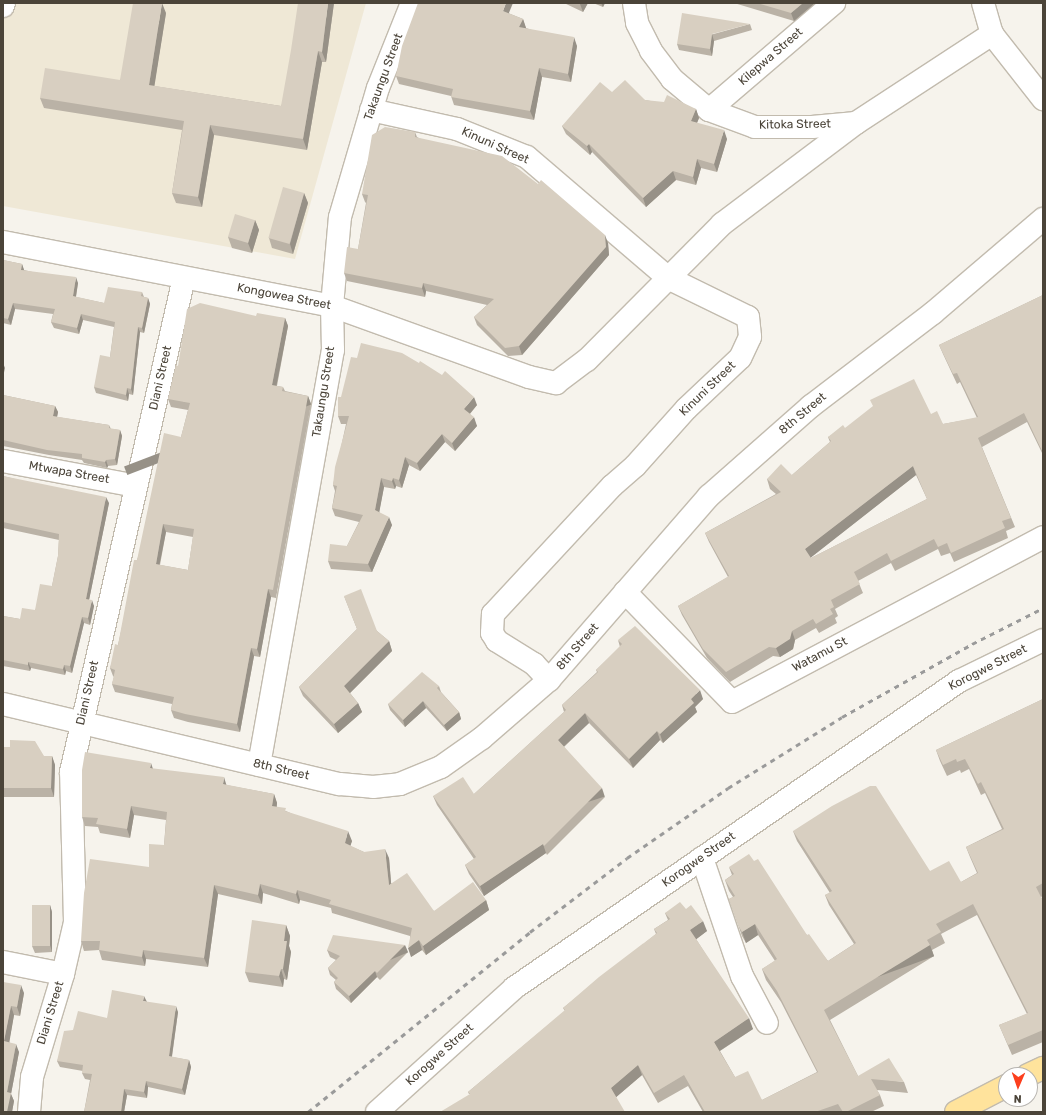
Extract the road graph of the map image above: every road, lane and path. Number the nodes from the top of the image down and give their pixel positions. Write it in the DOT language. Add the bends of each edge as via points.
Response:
graph roads {
  1 [pos="412,3"];
  2 [pos="634,3"];
  3 [pos="834,3"];
  4 [pos="983,3"];
  5 [pos="992,34"];
  6 [pos="1043,99"];
  7 [pos="372,110"];
  8 [pos="708,110"];
  9 [pos="856,123"];
  10 [pos="1043,219"];
  11 [pos="3,242"];
  12 [pos="184,278"];
  13 [pos="668,278"];
  14 [pos="332,306"];
  15 [pos="3,461"];
  16 [pos="136,486"];
  17 [pos="1043,537"];
  18 [pos="625,592"];
  19 [pos="1043,640"];
  20 [pos="549,680"];
  21 [pos="3,704"];
  22 [pos="81,723"];
  23 [pos="259,765"];
  24 [pos="702,858"];
  25 [pos="3,962"];
  26 [pos="63,974"];
  27 [pos="767,1022"];
  28 [pos="998,1090"];
  29 [pos="29,1112"];
  30 [pos="377,1112"];
  31 [pos="956,1112"];
  1 -- 7 [label="street, Takaungu Street"];
  2 -- 8 [label="street, Kitoka Street" via="637,23 650,51 672,79"];
  3 -- 8 [label="street, Kilepwa Street"];
  4 -- 5 [label="street"];
  5 -- 6 [label="street"];
  5 -- 9 [label="street, Kitoka Street"];
  7 -- 13 [label="street, Kinuni Street" via="457,129 527,157"];
  7 -- 14 [label="street, Takaungu Street" via="340,217"];
  8 -- 9 [label="street, Kitoka Street" via="755,127 812,127"];
  9 -- 13 [label="street" via="722,224"];
  10 -- 18 [label="street, 8th Street" via="932,313 811,406 709,496"];
  11 -- 12 [label="street, Kongowea Street"];
  12 -- 14 [label="street, Kongowea Street"];
  12 -- 16 [label="street, Diani Street"];
  13 -- 14 [label="street, Kongowea Street" via="587,360 556,383 529,377"];
  13 -- 20 [label="street, Kinuni Street" via="748,317 750,337 740,358 686,409 635,466 492,614 492,633 497,641 534,664"];
  14 -- 23 [label="street, Takaungu Street" via="333,350"];
  15 -- 16 [label="street, Mtwapa Street"];
  16 -- 22 [label="street, Diani Street"];
  17 -- 18 [label="street, Watamu St" via="732,702"];
  18 -- 20 [label="street, 8th Street"];
  19 -- 24 [label="street, Korogwe Street" via="959,681"];
  20 -- 23 [label="street, 8th Street" via="482,738 441,767 400,784 373,787 340,784"];
  21 -- 22 [label="street, 8th Street"];
  22 -- 23 [label="street, 8th Street"];
  22 -- 26 [label="street, Diani Street" via="71,772 74,922"];
  24 -- 27 [label="street" via="742,976"];
  24 -- 30 [label="street, Korogwe Street" via="514,988"];
  25 -- 26 [label="street"];
  26 -- 29 [label="street, Diani Street" via="32,1077"];
  28 -- 31 [label="main road"];
}
